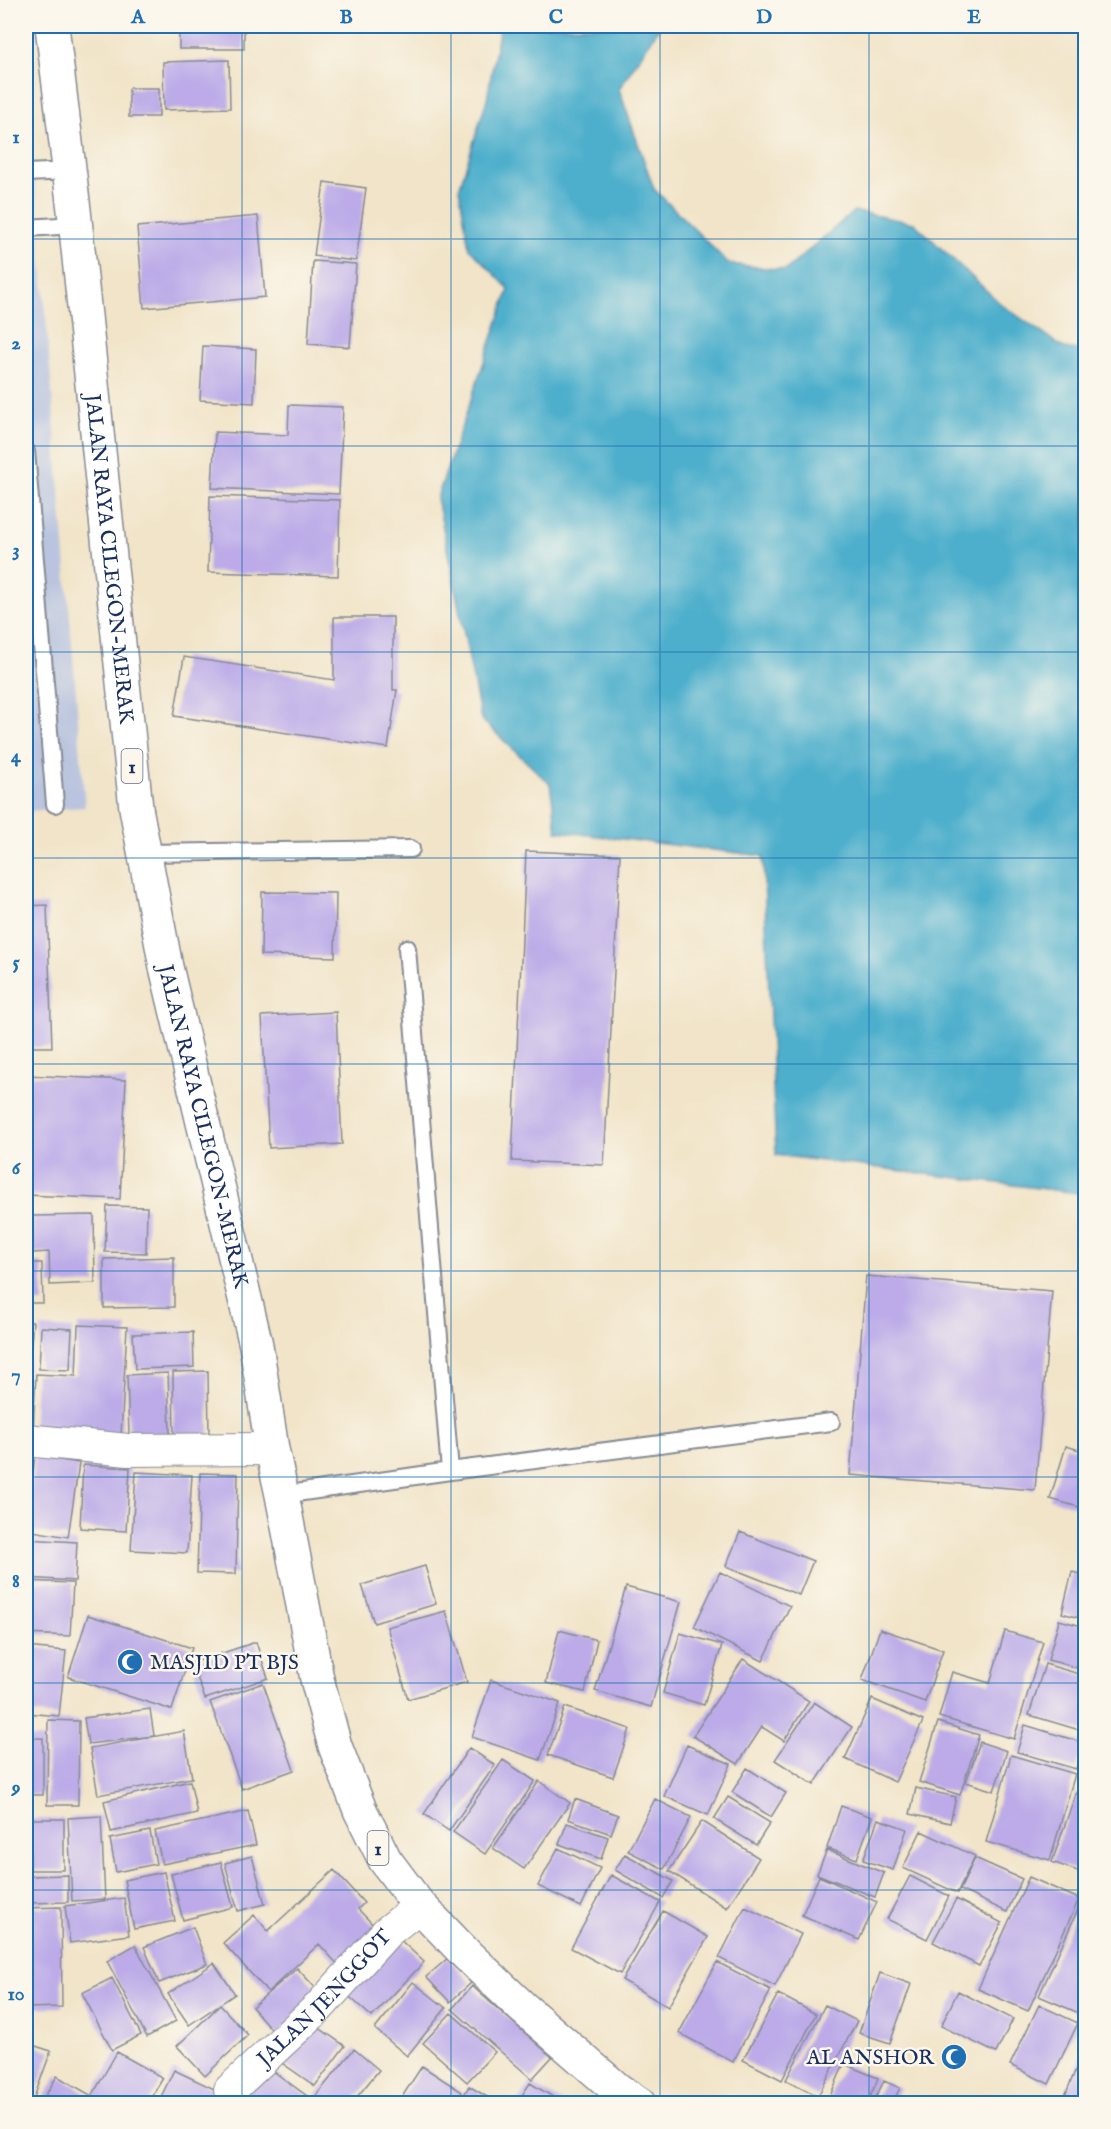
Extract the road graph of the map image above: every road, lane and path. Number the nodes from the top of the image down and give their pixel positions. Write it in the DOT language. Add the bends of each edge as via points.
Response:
graph roads {
  1 [pos="52,26"];
  2 [pos="70,171"];
  3 [pos="26,173"];
  4 [pos="76,225"];
  5 [pos="26,228"];
  6 [pos="26,451"];
  7 [pos="55,804"];
  8 [pos="411,849"];
  9 [pos="144,853"];
  10 [pos="407,948"];
  11 [pos="831,1422"];
  12 [pos="26,1440"];
  13 [pos="272,1449"];
  14 [pos="450,1470"];
  15 [pos="282,1495"];
  16 [pos="420,1906"];
  17 [pos="230,2090"];
  18 [pos="622,2099"];
  1 -- 2 [label="highway, JALAN RAYA CILEGON-MERAK / 1"];
  2 -- 3 [label="lane"];
  2 -- 4 [label="highway, JALAN RAYA CILEGON-MERAK / 1"];
  4 -- 5 [label="lane"];
  4 -- 9 [label="highway, JALAN RAYA CILEGON-MERAK / 1" via="136,808"];
  6 -- 7 [label="lane"];
  8 -- 9 [label="lane"];
  9 -- 13 [label="highway, JALAN RAYA CILEGON-MERAK / 1" via="166,967 256,1345"];
  10 -- 14 [label="lane"];
  11 -- 14 [label="lane"];
  12 -- 13 [label="street" via="128,1450"];
  13 -- 15 [label="highway, JALAN RAYA CILEGON-MERAK / 1"];
  14 -- 15 [label="lane"];
  15 -- 16 [label="highway, JALAN RAYA CILEGON-MERAK / 1" via="317,1679 335,1746 385,1860"];
  16 -- 17 [label="street, JALAN JENGGOT" via="387,1932 319,2007"];
  16 -- 18 [label="highway, JALAN RAYA CILEGON-MERAK / 1" via="514,2000"];
}
